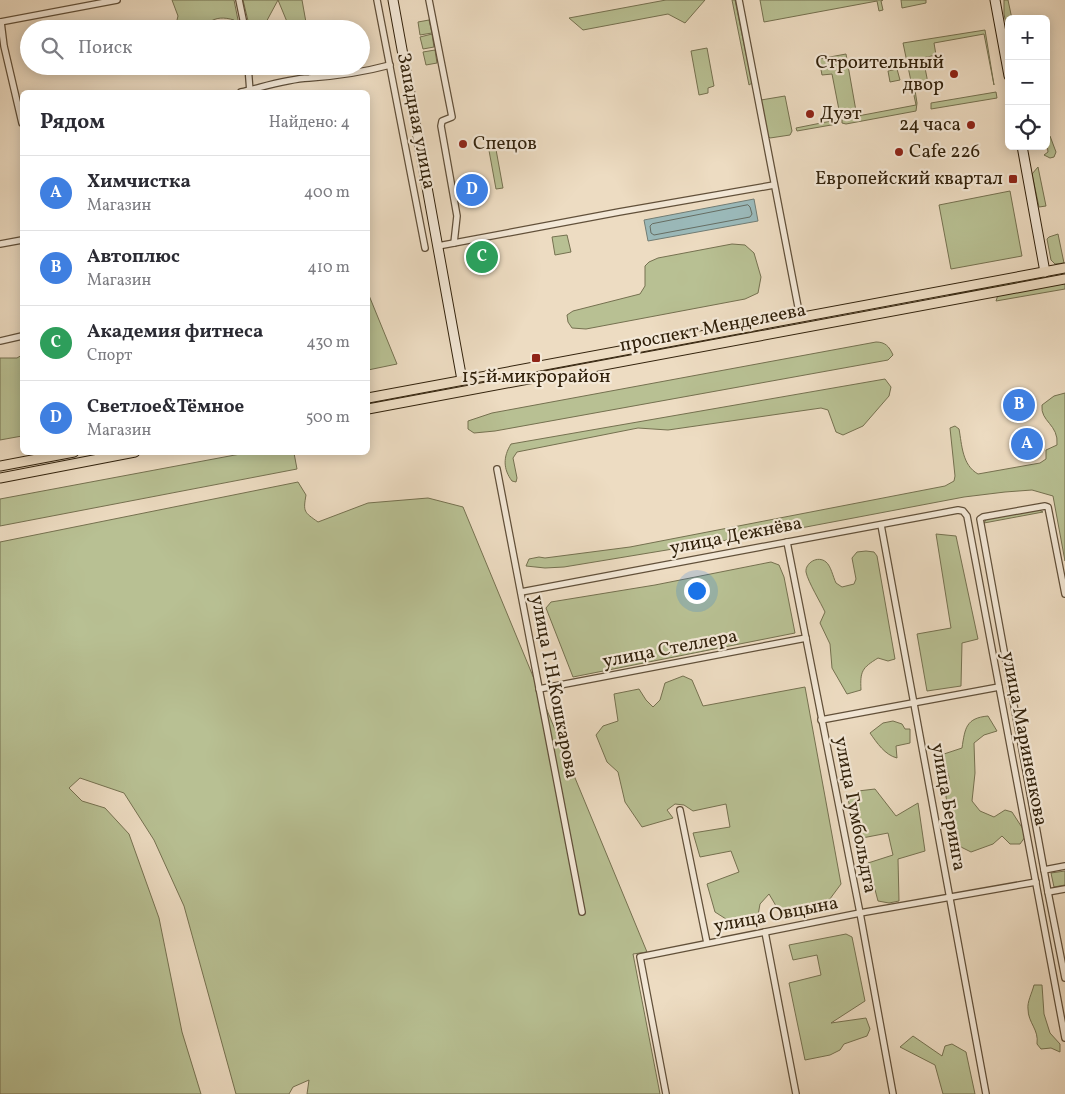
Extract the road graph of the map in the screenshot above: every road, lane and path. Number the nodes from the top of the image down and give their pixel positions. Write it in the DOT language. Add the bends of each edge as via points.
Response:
graph roads {
  1 [pos="117,0"];
  2 [pos="239,0"];
  3 [pos="378,0"];
  4 [pos="393,0"];
  5 [pos="429,0"];
  6 [pos="739,0"];
  7 [pos="994,0"];
  8 [pos="243,20"];
  9 [pos="0,22"];
  10 [pos="1006,60"];
  11 [pos="390,65"];
  12 [pos="370,71"];
  13 [pos="248,75"];
  14 [pos="337,75"];
  15 [pos="249,90"];
  16 [pos="253,90"];
  17 [pos="20,114"];
  18 [pos="1023,150"];
  19 [pos="774,185"];
  20 [pos="20,240"];
  21 [pos="454,243"];
  22 [pos="0,244"];
  23 [pos="438,246"];
  24 [pos="425,248"];
  25 [pos="1065,268"];
  26 [pos="1045,272"];
  27 [pos="1065,279"];
  28 [pos="1047,282"];
  29 [pos="942,291"];
  30 [pos="944,302"];
  31 [pos="800,317"];
  32 [pos="20,336"];
  33 [pos="0,341"];
  34 [pos="462,380"];
  35 [pos="370,398"];
  36 [pos="370,409"];
  37 [pos="58,455"];
  38 [pos="119,455"];
  39 [pos="0,466"];
  40 [pos="498,469"];
  41 [pos="0,478"];
  42 [pos="958,510"];
  43 [pos="881,525"];
  44 [pos="787,542"];
  45 [pos="521,592"];
  46 [pos="1065,594"];
  47 [pos="806,638"];
  48 [pos="999,687"];
  49 [pos="539,689"];
  50 [pos="914,702"];
  51 [pos="820,720"];
  52 [pos="680,810"];
  53 [pos="1065,866"];
  54 [pos="1044,870"];
  55 [pos="1036,882"];
  56 [pos="1065,889"];
  57 [pos="1048,892"];
  58 [pos="948,898"];
  59 [pos="582,912"];
  60 [pos="860,913"];
  61 [pos="765,932"];
  62 [pos="707,943"];
  63 [pos="1065,978"];
  64 [pos="1065,1038"];
  65 [pos="666,1094"];
  66 [pos="796,1094"];
  67 [pos="893,1094"];
  68 [pos="986,1094"];
  1 -- 9 [label="street"];
  2 -- 8 [label="street"];
  3 -- 11 [label="street, Западная улица"];
  4 -- 23 [label="main road"];
  5 -- 21 [label="street" via="452,116 442,121 441,126 457,216"];
  6 -- 19 [label="street"];
  7 -- 10 [label="main road"];
  9 -- 17 [label="street"];
  11 -- 12 [label="street"];
  11 -- 24 [label="street, Западная улица"];
  13 -- 15 [label="street"];
  14 -- 16 [label="street" via="299,79"];
  18 -- 26 [label="main road"];
  19 -- 21 [label="street"];
  19 -- 31 [label="street"];
  20 -- 22 [label="street"];
  21 -- 23 [label="street"];
  23 -- 34 [label="main road"];
  25 -- 26 [label="main road, проспект Менделеева"];
  26 -- 28 [label="main road"];
  26 -- 29 [label="main road, проспект Менделеева"];
  27 -- 28 [label="main road, проспект Менделеева"];
  28 -- 30 [label="main road, проспект Менделеева"];
  29 -- 30 [label="main road"];
  29 -- 31 [label="main road, проспект Менделеева"];
  30 -- 36 [label="main road, проспект Менделеева"];
  31 -- 34 [label="main road, проспект Менделеева"];
  32 -- 33 [label="street"];
  34 -- 35 [label="main road, проспект Менделеева"];
  37 -- 39 [label="main road"];
  38 -- 41 [label="main road"];
  40 -- 45 [label="street, улица Г.Н.Кошкарова"];
  42 -- 43 [label="street, улица Дежнёва"];
  42 -- 48 [label="street, улица Мариненкова" via="967,516"];
  43 -- 44 [label="street, улица Дежнёва"];
  43 -- 50 [label="street, улица Беринга"];
  44 -- 45 [label="street, улица Дежнёва"];
  44 -- 47 [label="street, улица Гумбольдта"];
  45 -- 49 [label="street, улица Г.Н.Кошкарова"];
  46 -- 54 [label="street" via="1048,508 980,519"];
  47 -- 49 [label="street, улица Стеллера"];
  47 -- 51 [label="street, улица Гумбольдта"];
  48 -- 50 [label="street"];
  48 -- 55 [label="street, улица Мариненкова"];
  49 -- 59 [label="street, улица Г.Н.Кошкарова"];
  50 -- 51 [label="street"];
  50 -- 58 [label="street, улица Беринга"];
  51 -- 60 [label="street, улица Гумбольдта"];
  52 -- 62 [label="street"];
  53 -- 54 [label="street"];
  54 -- 57 [label="street"];
  55 -- 58 [label="street, улица Овцына"];
  55 -- 64 [label="street, улица Мариненкова"];
  56 -- 57 [label="street"];
  57 -- 63 [label="street"];
  58 -- 60 [label="street, улица Овцына"];
  58 -- 68 [label="street, улица Беринга"];
  60 -- 61 [label="street, улица Овцына"];
  60 -- 67 [label="street, улица Гумбольдта"];
  61 -- 62 [label="street, улица Овцына"];
  61 -- 66 [label="street"];
  62 -- 65 [label="street, улица Овцына" via="640,956"];
}
